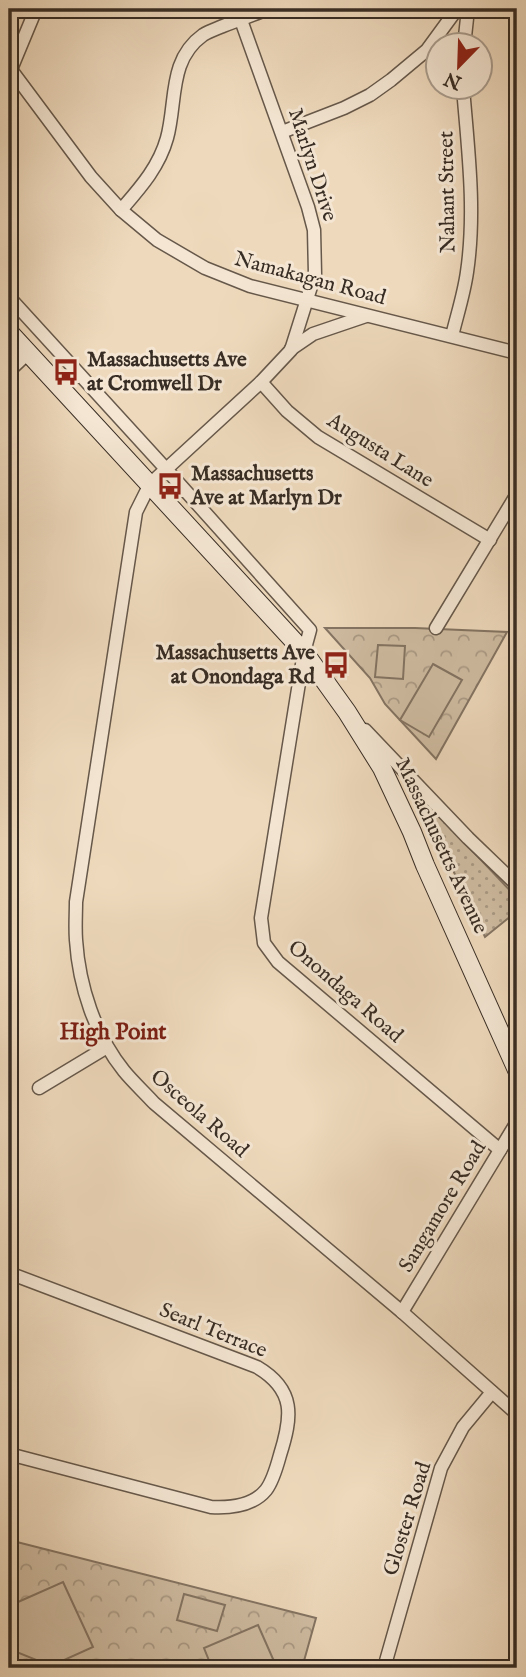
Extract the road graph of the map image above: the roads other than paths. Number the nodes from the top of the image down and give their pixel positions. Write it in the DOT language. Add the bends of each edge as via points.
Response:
graph roads {
  1 [pos="36,9"];
  2 [pos="268,9"];
  3 [pos="457,9"];
  4 [pos="468,9"];
  5 [pos="239,14"];
  6 [pos="444,32"];
  7 [pos="466,32"];
  8 [pos="424,58"];
  9 [pos="10,70"];
  10 [pos="464,102"];
  11 [pos="282,132"];
  12 [pos="121,210"];
  13 [pos="9,297"];
  14 [pos="307,301"];
  15 [pos="368,316"];
  16 [pos="9,332"];
  17 [pos="452,336"];
  18 [pos="291,350"];
  19 [pos="28,353"];
  20 [pos="517,353"];
  21 [pos="9,371"];
  22 [pos="261,382"];
  23 [pos="166,469"];
  24 [pos="150,484"];
  25 [pos="517,494"];
  26 [pos="490,540"];
  27 [pos="436,628"];
  28 [pos="304,652"];
  29 [pos="347,712"];
  30 [pos="517,885"];
  31 [pos="107,1047"];
  32 [pos="517,1070"];
  33 [pos="39,1088"];
  34 [pos="517,1122"];
  35 [pos="500,1150"];
  36 [pos="9,1273"];
  37 [pos="402,1312"];
  38 [pos="492,1392"];
  39 [pos="517,1414"];
  40 [pos="9,1454"];
  41 [pos="384,1668"];
  1 -- 9 [label="street"];
  2 -- 5 [label="street"];
  3 -- 6 [label="street"];
  4 -- 7 [label="street"];
  5 -- 11 [label="street, Marlyn Drive"];
  5 -- 12 [label="street" via="205,33 180,64 161,155 148,179"];
  8 -- 11 [label="street" via="370,95"];
  9 -- 12 [label="street, Namakagan Road"];
  10 -- 17 [label="street, Nahant Street" via="471,228 467,274"];
  11 -- 14 [label="street, Marlyn Drive" via="314,230 315,274"];
  12 -- 14 [label="street, Namakagan Road" via="158,240 205,268"];
  13 -- 23 [label="street"];
  14 -- 15 [label="street, Namakagan Road"];
  14 -- 18 [label="street, Marlyn Drive"];
  15 -- 17 [label="street, Namakagan Road"];
  15 -- 18 [label="street" via="313,334"];
  16 -- 19 [label="main road, Massachusetts Avenue"];
  17 -- 20 [label="street, Namakagan Road"];
  18 -- 22 [label="street, Marlyn Drive"];
  19 -- 21 [label="street"];
  19 -- 24 [label="main road, Massachusetts Avenue"];
  22 -- 23 [label="street, Marlyn Drive"];
  22 -- 26 [label="street, Augusta Lane" via="318,437"];
  23 -- 24 [label="street, Marlyn Drive"];
  23 -- 28 [label="street" via="310,630"];
  24 -- 28 [label="main road, Massachusetts Avenue"];
  24 -- 31 [label="street, Osceola Road" via="136,512 76,902 82,981"];
  25 -- 26 [label="street"];
  26 -- 27 [label="street"];
  28 -- 29 [label="main road, Massachusetts Avenue"];
  28 -- 35 [label="street, Onondaga Road" via="261,918 264,943 278,962"];
  29 -- 30 [label="street"];
  29 -- 32 [label="main road, Massachusetts Avenue" via="382,768"];
  31 -- 33 [label="street"];
  31 -- 37 [label="street, Osceola Road" via="154,1103"];
  34 -- 35 [label="street, Sangamore Road"];
  35 -- 37 [label="street, Sangamore Road"];
  36 -- 40 [label="street, Searl Terrace" via="257,1367 270,1375 289,1408 288,1430 266,1490 229,1508"];
  37 -- 38 [label="street, Osceola Road"];
  38 -- 39 [label="street, Osceola Road"];
  38 -- 41 [label="street, Gloster Road" via="463,1427 441,1468"];
}
